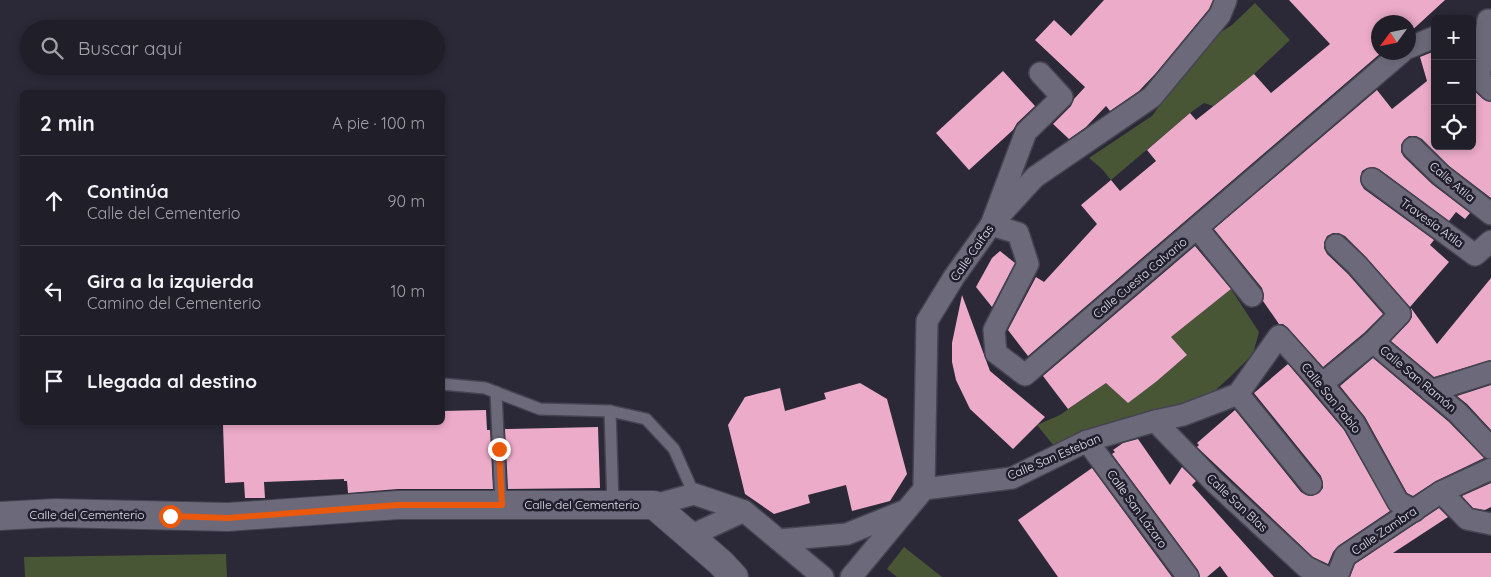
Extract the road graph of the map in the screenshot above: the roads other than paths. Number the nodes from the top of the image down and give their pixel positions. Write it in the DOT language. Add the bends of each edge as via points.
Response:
graph roads {
  1 [pos="1226,0"];
  2 [pos="1484,20"];
  3 [pos="1431,38"];
  4 [pos="1416,44"];
  5 [pos="1393,60"];
  6 [pos="1040,73"];
  7 [pos="1491,90"];
  8 [pos="1414,148"];
  9 [pos="1372,179"];
  10 [pos="1491,214"];
  11 [pos="991,225"];
  12 [pos="1198,228"];
  13 [pos="1491,241"];
  14 [pos="1336,245"];
  15 [pos="1252,296"];
  16 [pos="1373,342"];
  17 [pos="1491,372"];
  18 [pos="445,384"];
  19 [pos="1322,384"];
  20 [pos="1431,391"];
  21 [pos="496,392"];
  22 [pos="1238,394"];
  23 [pos="610,411"];
  24 [pos="1155,421"];
  25 [pos="1087,441"];
  26 [pos="1491,448"];
  27 [pos="1491,469"];
  28 [pos="1311,484"];
  29 [pos="924,489"];
  30 [pos="1442,492"];
  31 [pos="694,494"];
  32 [pos="502,505"];
  33 [pos="613,505"];
  34 [pos="654,505"];
  35 [pos="907,510"];
  36 [pos="744,511"];
  37 [pos="1414,511"];
  38 [pos="0,516"];
  39 [pos="1491,524"];
  40 [pos="690,536"];
  41 [pos="778,540"];
  42 [pos="734,577"];
  43 [pos="823,577"];
  44 [pos="851,577"];
  45 [pos="1188,577"];
  46 [pos="1326,577"];
  47 [pos="1337,577"];
  1 -- 11 [label="street, Calle Caifas" via="1220,15 1152,97 1035,177"];
  2 -- 7 [label="street" via="1479,78"];
  3 -- 4 [label="street"];
  5 -- 12 [label="street, Calle Cuesta Calvario"];
  6 -- 11 [label="street" via="1062,96 1026,132"];
  8 -- 10 [label="street, Calle Atila" via="1441,175"];
  9 -- 13 [label="street, Travesía Atila" via="1475,255"];
  11 -- 12 [label="street, Calle Cuesta Calvario" via="1018,232 1028,264 994,330 996,354 1025,375"];
  11 -- 29 [label="street, Calle Caifas" via="927,321"];
  12 -- 15 [label="street"];
  14 -- 16 [label="street, Calle San Ramón" via="1400,314"];
  16 -- 19 [label="street"];
  16 -- 20 [label="street, Calle San Ramón"];
  17 -- 20 [label="street"];
  18 -- 21 [label="lane"];
  19 -- 22 [label="street, Calle San Pablo" via="1279,336"];
  19 -- 37 [label="street, Calle San Pablo" via="1354,423 1398,502"];
  20 -- 26 [label="street, Calle San Ramón" via="1458,413"];
  21 -- 23 [label="lane" via="540,409"];
  21 -- 32 [label="lane"];
  22 -- 24 [label="street, Calle San Esteban" via="1183,415"];
  22 -- 28 [label="street"];
  23 -- 31 [label="lane" via="646,419 674,449"];
  23 -- 33 [label="lane"];
  24 -- 25 [label="street, Calle San Esteban"];
  24 -- 46 [label="street, Calle San Blas" via="1213,481 1306,567"];
  25 -- 29 [label="street, Calle San Esteban" via="1012,478"];
  25 -- 45 [label="street, Calle San Lázaro"];
  27 -- 30 [label="street"];
  29 -- 35 [label="street"];
  30 -- 37 [label="street, Calle Zambra"];
  30 -- 39 [label="street" via="1467,519"];
  31 -- 34 [label="street"];
  31 -- 36 [label="street"];
  32 -- 33 [label="street, Calle del Cementerio"];
  32 -- 38 [label="street, Calle del Cementerio" via="398,505 228,518 55,513"];
  33 -- 34 [label="street, Calle del Cementerio"];
  34 -- 40 [label="street"];
  35 -- 41 [label="street" via="847,534"];
  35 -- 44 [label="street"];
  36 -- 40 [label="street"];
  36 -- 41 [label="street"];
  37 -- 47 [label="street, Calle Zambra" via="1346,556"];
  40 -- 42 [label="street"];
  41 -- 43 [label="street"];
}
